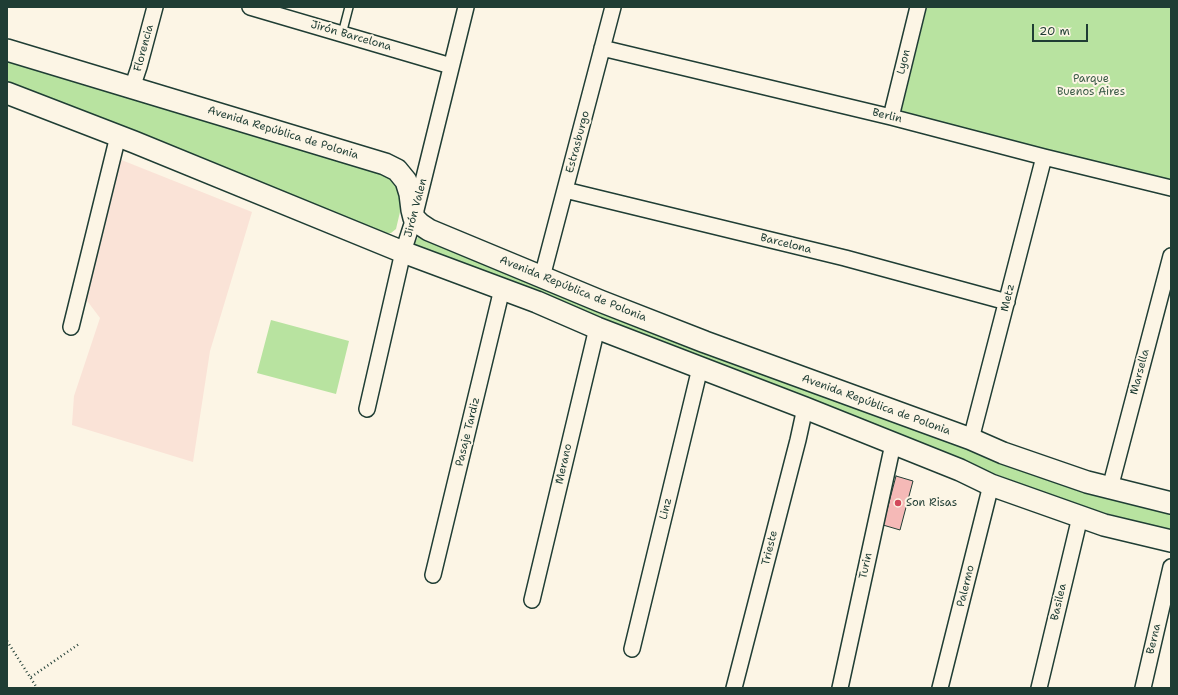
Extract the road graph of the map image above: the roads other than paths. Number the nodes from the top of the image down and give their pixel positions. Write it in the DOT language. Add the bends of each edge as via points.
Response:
graph roads {
  1 [pos="155,7"];
  2 [pos="250,7"];
  3 [pos="348,7"];
  4 [pos="466,7"];
  5 [pos="613,7"];
  6 [pos="918,7"];
  7 [pos="342,34"];
  8 [pos="602,48"];
  9 [pos="7,50"];
  10 [pos="451,66"];
  11 [pos="132,88"];
  12 [pos="7,93"];
  13 [pos="891,117"];
  14 [pos="118,136"];
  15 [pos="1044,157"];
  16 [pos="1171,188"];
  17 [pos="565,190"];
  18 [pos="414,218"];
  19 [pos="403,252"];
  20 [pos="1171,256"];
  21 [pos="542,277"];
  22 [pos="502,289"];
  23 [pos="1006,302"];
  24 [pos="71,327"];
  25 [pos="597,328"];
  26 [pos="700,368"];
  27 [pos="805,408"];
  28 [pos="367,409"];
  29 [pos="971,440"];
  30 [pos="892,444"];
  31 [pos="992,485"];
  32 [pos="1110,488"];
  33 [pos="1171,504"];
  34 [pos="1080,517"];
  35 [pos="1171,541"];
  36 [pos="1171,567"];
  37 [pos="433,575"];
  38 [pos="532,600"];
  39 [pos="632,648"];
  40 [pos="734,688"];
  41 [pos="840,688"];
  42 [pos="940,688"];
  43 [pos="1039,688"];
  44 [pos="1143,688"];
  1 -- 11 [label="street, Florencia"];
  2 -- 7 [label="street, Jirón Barcelona"];
  3 -- 7 [label="lane"];
  4 -- 10 [label="street, Jirón Valen"];
  5 -- 8 [label="street, Estrasburgo"];
  6 -- 13 [label="street, Lyon"];
  7 -- 10 [label="street, Jirón Barcelona"];
  8 -- 13 [label="street, Berlin"];
  8 -- 17 [label="street, Estrasburgo"];
  9 -- 11 [label="main road, Avenida República de Polonia"];
  10 -- 18 [label="street, Jirón Valen"];
  11 -- 18 [label="main road, Avenida República de Polonia" via="385,164 397,170 406,181"];
  12 -- 14 [label="main road"];
  13 -- 15 [label="street, Berlin"];
  14 -- 19 [label="main road"];
  14 -- 24 [label="street"];
  15 -- 16 [label="street, Berlin"];
  15 -- 23 [label="street, Metz"];
  17 -- 21 [label="street, Estrasburgo"];
  17 -- 23 [label="street, Barcelona" via="845,258"];
  18 -- 19 [label="street, Jirón Valen"];
  18 -- 21 [label="main road, Avenida República de Polonia" via="429,230"];
  19 -- 22 [label="main road"];
  19 -- 28 [label="street, Jirón Valen"];
  20 -- 32 [label="street, Marsella"];
  21 -- 29 [label="main road, Avenida República de Polonia" via="705,342"];
  22 -- 25 [label="main road"];
  22 -- 37 [label="street, Pasaje Tardiz"];
  23 -- 29 [label="street, Metz"];
  25 -- 26 [label="main road"];
  25 -- 38 [label="street, Merano"];
  26 -- 27 [label="main road"];
  26 -- 39 [label="street, Linz"];
  27 -- 30 [label="main road"];
  27 -- 40 [label="street, Trieste"];
  29 -- 32 [label="main road, Avenida República de Polonia" via="1080,480"];
  30 -- 31 [label="main road"];
  30 -- 41 [label="street, Turin"];
  31 -- 34 [label="main road"];
  31 -- 42 [label="street, Palermo"];
  32 -- 33 [label="main road, Avenida República de Polonia"];
  34 -- 35 [label="main road"];
  34 -- 43 [label="street, Basilea"];
  36 -- 44 [label="street, Berna"];
}
